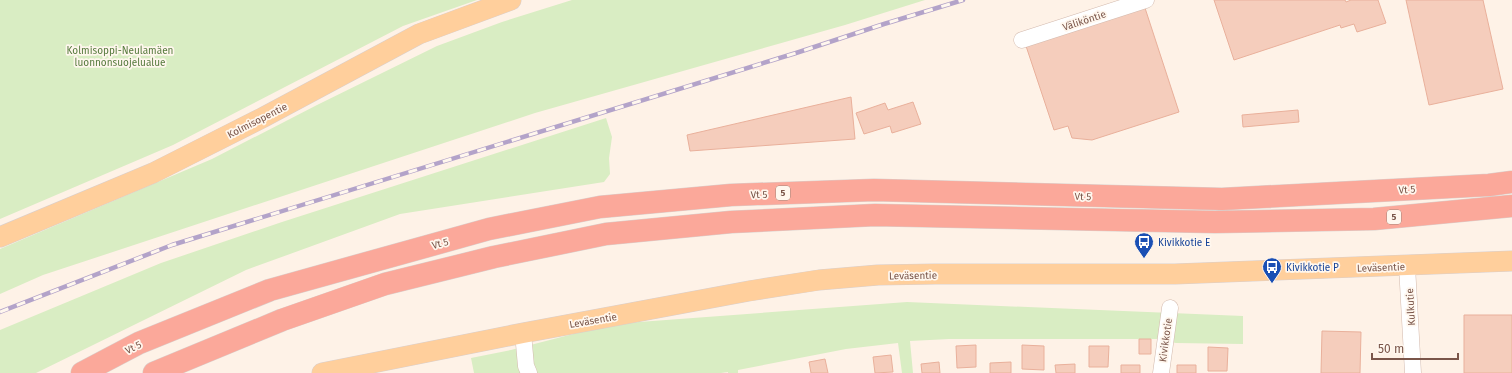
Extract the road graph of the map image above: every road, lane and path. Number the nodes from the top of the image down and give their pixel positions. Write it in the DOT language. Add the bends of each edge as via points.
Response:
graph roads {
  1 [pos="511,0"];
  2 [pos="1146,0"];
  3 [pos="1022,40"];
  4 [pos="1512,182"];
  5 [pos="1512,206"];
  6 [pos="0,237"];
  7 [pos="1512,261"];
  8 [pos="1407,266"];
  9 [pos="1170,308"];
  10 [pos="522,333"];
  11 [pos="349,370"];
  12 [pos="82,373"];
  13 [pos="154,373"];
  14 [pos="322,373"];
  15 [pos="529,373"];
  16 [pos="1161,373"];
  17 [pos="1413,373"];
  1 -- 6 [label="main road, Kolmisopentie" via="419,34 153,173"];
  2 -- 3 [label="street, Väliköntie"];
  4 -- 12 [label="highway, Vt 5 / 5" via="1222,199 874,190 731,195 600,207 489,229 270,290 139,343"];
  5 -- 13 [label="highway, 5" via="1374,219 1215,222 875,215 731,222 606,234 494,257 385,284 282,320"];
  7 -- 8 [label="main road, Leväsentie"];
  8 -- 10 [label="main road, Leväsentie" via="1175,274 878,275 819,280 749,291"];
  8 -- 17 [label="street, Kulkutie"];
  9 -- 16 [label="street, Kivikkotie"];
  10 -- 11 [label="main road, Leväsentie"];
  10 -- 15 [label="street"];
  11 -- 14 [label="main road, Leväsentie"];
}
